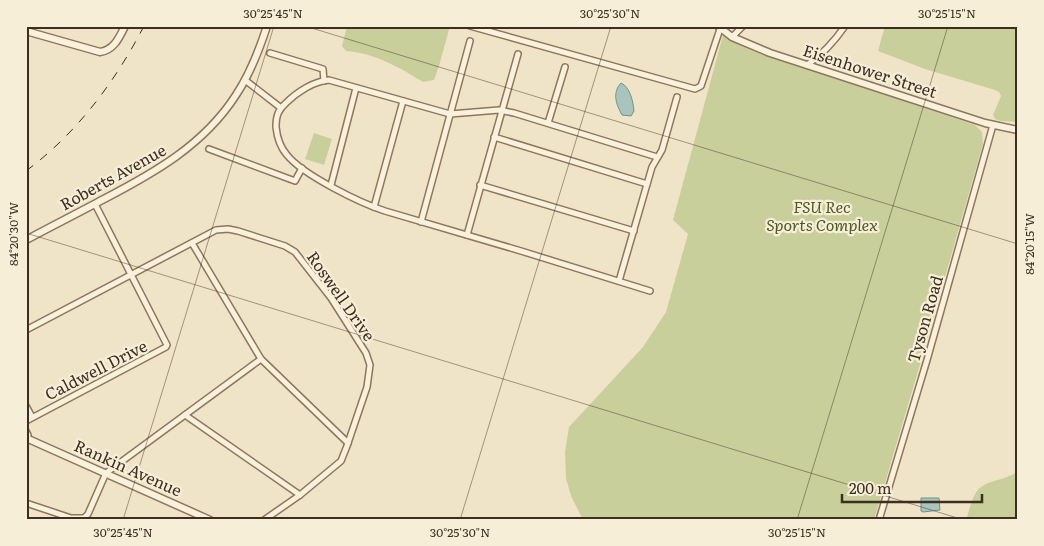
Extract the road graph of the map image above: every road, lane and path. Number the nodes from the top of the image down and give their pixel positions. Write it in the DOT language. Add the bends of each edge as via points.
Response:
graph roads {
  1 [pos="124,26"];
  2 [pos="267,26"];
  3 [pos="470,26"];
  4 [pos="742,26"];
  5 [pos="845,26"];
  6 [pos="719,27"];
  7 [pos="26,31"];
  8 [pos="732,36"];
  9 [pos="470,42"];
  10 [pos="270,53"];
  11 [pos="518,54"];
  12 [pos="807,64"];
  13 [pos="565,67"];
  14 [pos="245,80"];
  15 [pos="324,81"];
  16 [pos="356,88"];
  17 [pos="677,97"];
  18 [pos="403,101"];
  19 [pos="281,108"];
  20 [pos="502,110"];
  21 [pos="450,114"];
  22 [pos="548,123"];
  23 [pos="993,125"];
  24 [pos="1018,130"];
  25 [pos="494,137"];
  26 [pos="210,149"];
  27 [pos="657,157"];
  28 [pos="302,168"];
  29 [pos="647,184"];
  30 [pos="330,185"];
  31 [pos="480,185"];
  32 [pos="95,204"];
  33 [pos="374,207"];
  34 [pos="421,222"];
  35 [pos="634,232"];
  36 [pos="467,235"];
  37 [pos="26,240"];
  38 [pos="192,243"];
  39 [pos="132,275"];
  40 [pos="619,281"];
  41 [pos="650,291"];
  42 [pos="26,330"];
  43 [pos="261,359"];
  44 [pos="26,406"];
  45 [pos="185,415"];
  46 [pos="28,420"];
  47 [pos="27,434"];
  48 [pos="348,443"];
  49 [pos="106,473"];
  50 [pos="300,495"];
  51 [pos="26,503"];
  52 [pos="210,520"];
  53 [pos="264,520"];
  54 [pos="879,520"];
  1 -- 7 [label="street" via="115,44 103,52"];
  2 -- 14 [label="street, Roberts Avenue" via="256,60"];
  3 -- 6 [label="street" via="695,89 702,86"];
  4 -- 8 [label="street"];
  5 -- 12 [label="street" via="826,49"];
  6 -- 8 [label="street, Eisenhower Street"];
  8 -- 12 [label="street, Eisenhower Street" via="770,53"];
  9 -- 21 [label="street"];
  10 -- 15 [label="street" via="323,69"];
  11 -- 20 [label="street"];
  12 -- 23 [label="street, Eisenhower Street"];
  13 -- 22 [label="street"];
  14 -- 19 [label="street"];
  14 -- 32 [label="street, Roberts Avenue" via="229,105 192,145 162,167"];
  15 -- 16 [label="street"];
  15 -- 19 [label="street" via="305,89"];
  16 -- 18 [label="street"];
  16 -- 30 [label="street"];
  17 -- 27 [label="street" via="662,150"];
  18 -- 21 [label="street"];
  18 -- 33 [label="street"];
  19 -- 28 [label="street" via="276,127 279,142 288,156"];
  20 -- 21 [label="street"];
  20 -- 22 [label="street"];
  20 -- 25 [label="street"];
  21 -- 34 [label="street"];
  22 -- 27 [label="street"];
  23 -- 24 [label="street, Eisenhower Street"];
  23 -- 54 [label="street, Tyson Road"];
  25 -- 29 [label="street"];
  25 -- 31 [label="street"];
  26 -- 28 [label="street" via="295,182"];
  27 -- 29 [label="street"];
  28 -- 30 [label="street"];
  29 -- 35 [label="street"];
  30 -- 33 [label="street"];
  31 -- 35 [label="street"];
  31 -- 36 [label="street"];
  32 -- 37 [label="street, Roberts Avenue"];
  32 -- 39 [label="street, Caldwell Drive"];
  33 -- 34 [label="street"];
  34 -- 36 [label="street"];
  35 -- 40 [label="street"];
  36 -- 40 [label="street"];
  38 -- 39 [label="street, Roswell Drive"];
  38 -- 43 [label="street"];
  38 -- 48 [label="street, Roswell Drive" via="216,230 228,229 285,246 302,258 368,358 369,378"];
  39 -- 42 [label="street, Roswell Drive"];
  39 -- 46 [label="street, Caldwell Drive" via="168,345"];
  40 -- 41 [label="street"];
  43 -- 45 [label="street"];
  43 -- 48 [label="street"];
  44 -- 46 [label="street"];
  45 -- 49 [label="street"];
  45 -- 50 [label="street"];
  47 -- 49 [label="street, Rankin Avenue" via="34,441"];
  48 -- 50 [label="street, Roswell Drive" via="341,461"];
  49 -- 51 [label="street" via="84,518 71,518"];
  49 -- 52 [label="street, Rankin Avenue"];
  50 -- 53 [label="street, Roswell Drive"];
}
